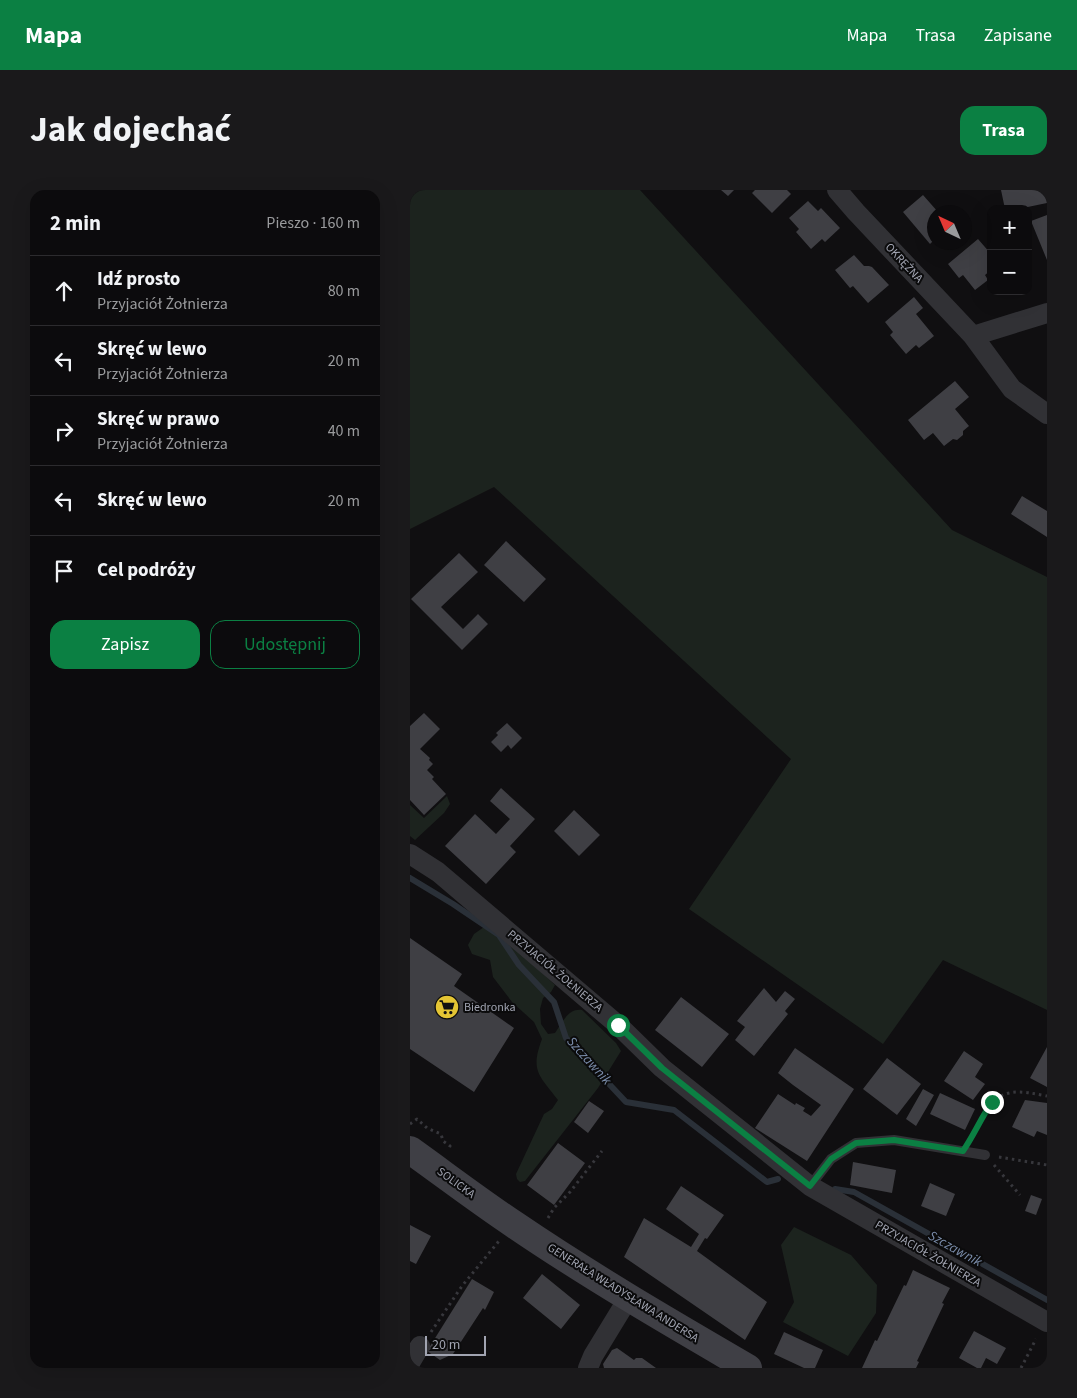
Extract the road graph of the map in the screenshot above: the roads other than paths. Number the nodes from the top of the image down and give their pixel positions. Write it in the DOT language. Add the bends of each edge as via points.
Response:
graph roads {
  1 [pos="837,190"];
  2 [pos="1047,313"];
  3 [pos="973,336"];
  4 [pos="1047,414"];
  5 [pos="410,854"];
  6 [pos="410,1150"];
  7 [pos="985,1155"];
  8 [pos="810,1186"];
  9 [pos="507,1220"];
  10 [pos="628,1297"];
  11 [pos="1046,1321"];
  12 [pos="588,1368"];
  13 [pos="748,1368"];
  1 -- 3 [label="street, OKRĘŻNA"];
  2 -- 3 [label="street"];
  3 -- 4 [label="street, OKRĘŻNA" via="1012,389"];
  5 -- 8 [label="street, PRZYJACIÓŁ ŻOŁNIERZA" via="438,872 618,1025 662,1068"];
  6 -- 9 [label="street, SOLICKA"];
  7 -- 8 [label="lane" via="894,1140 856,1143 831,1159"];
  8 -- 11 [label="street, PRZYJACIÓŁ ŻOŁNIERZA"];
  9 -- 10 [label="street, GENERAŁA WŁADYSŁAWA ANDERSA"];
  10 -- 12 [label="street"];
  10 -- 13 [label="street, GENERAŁA WŁADYSŁAWA ANDERSA"];
}
